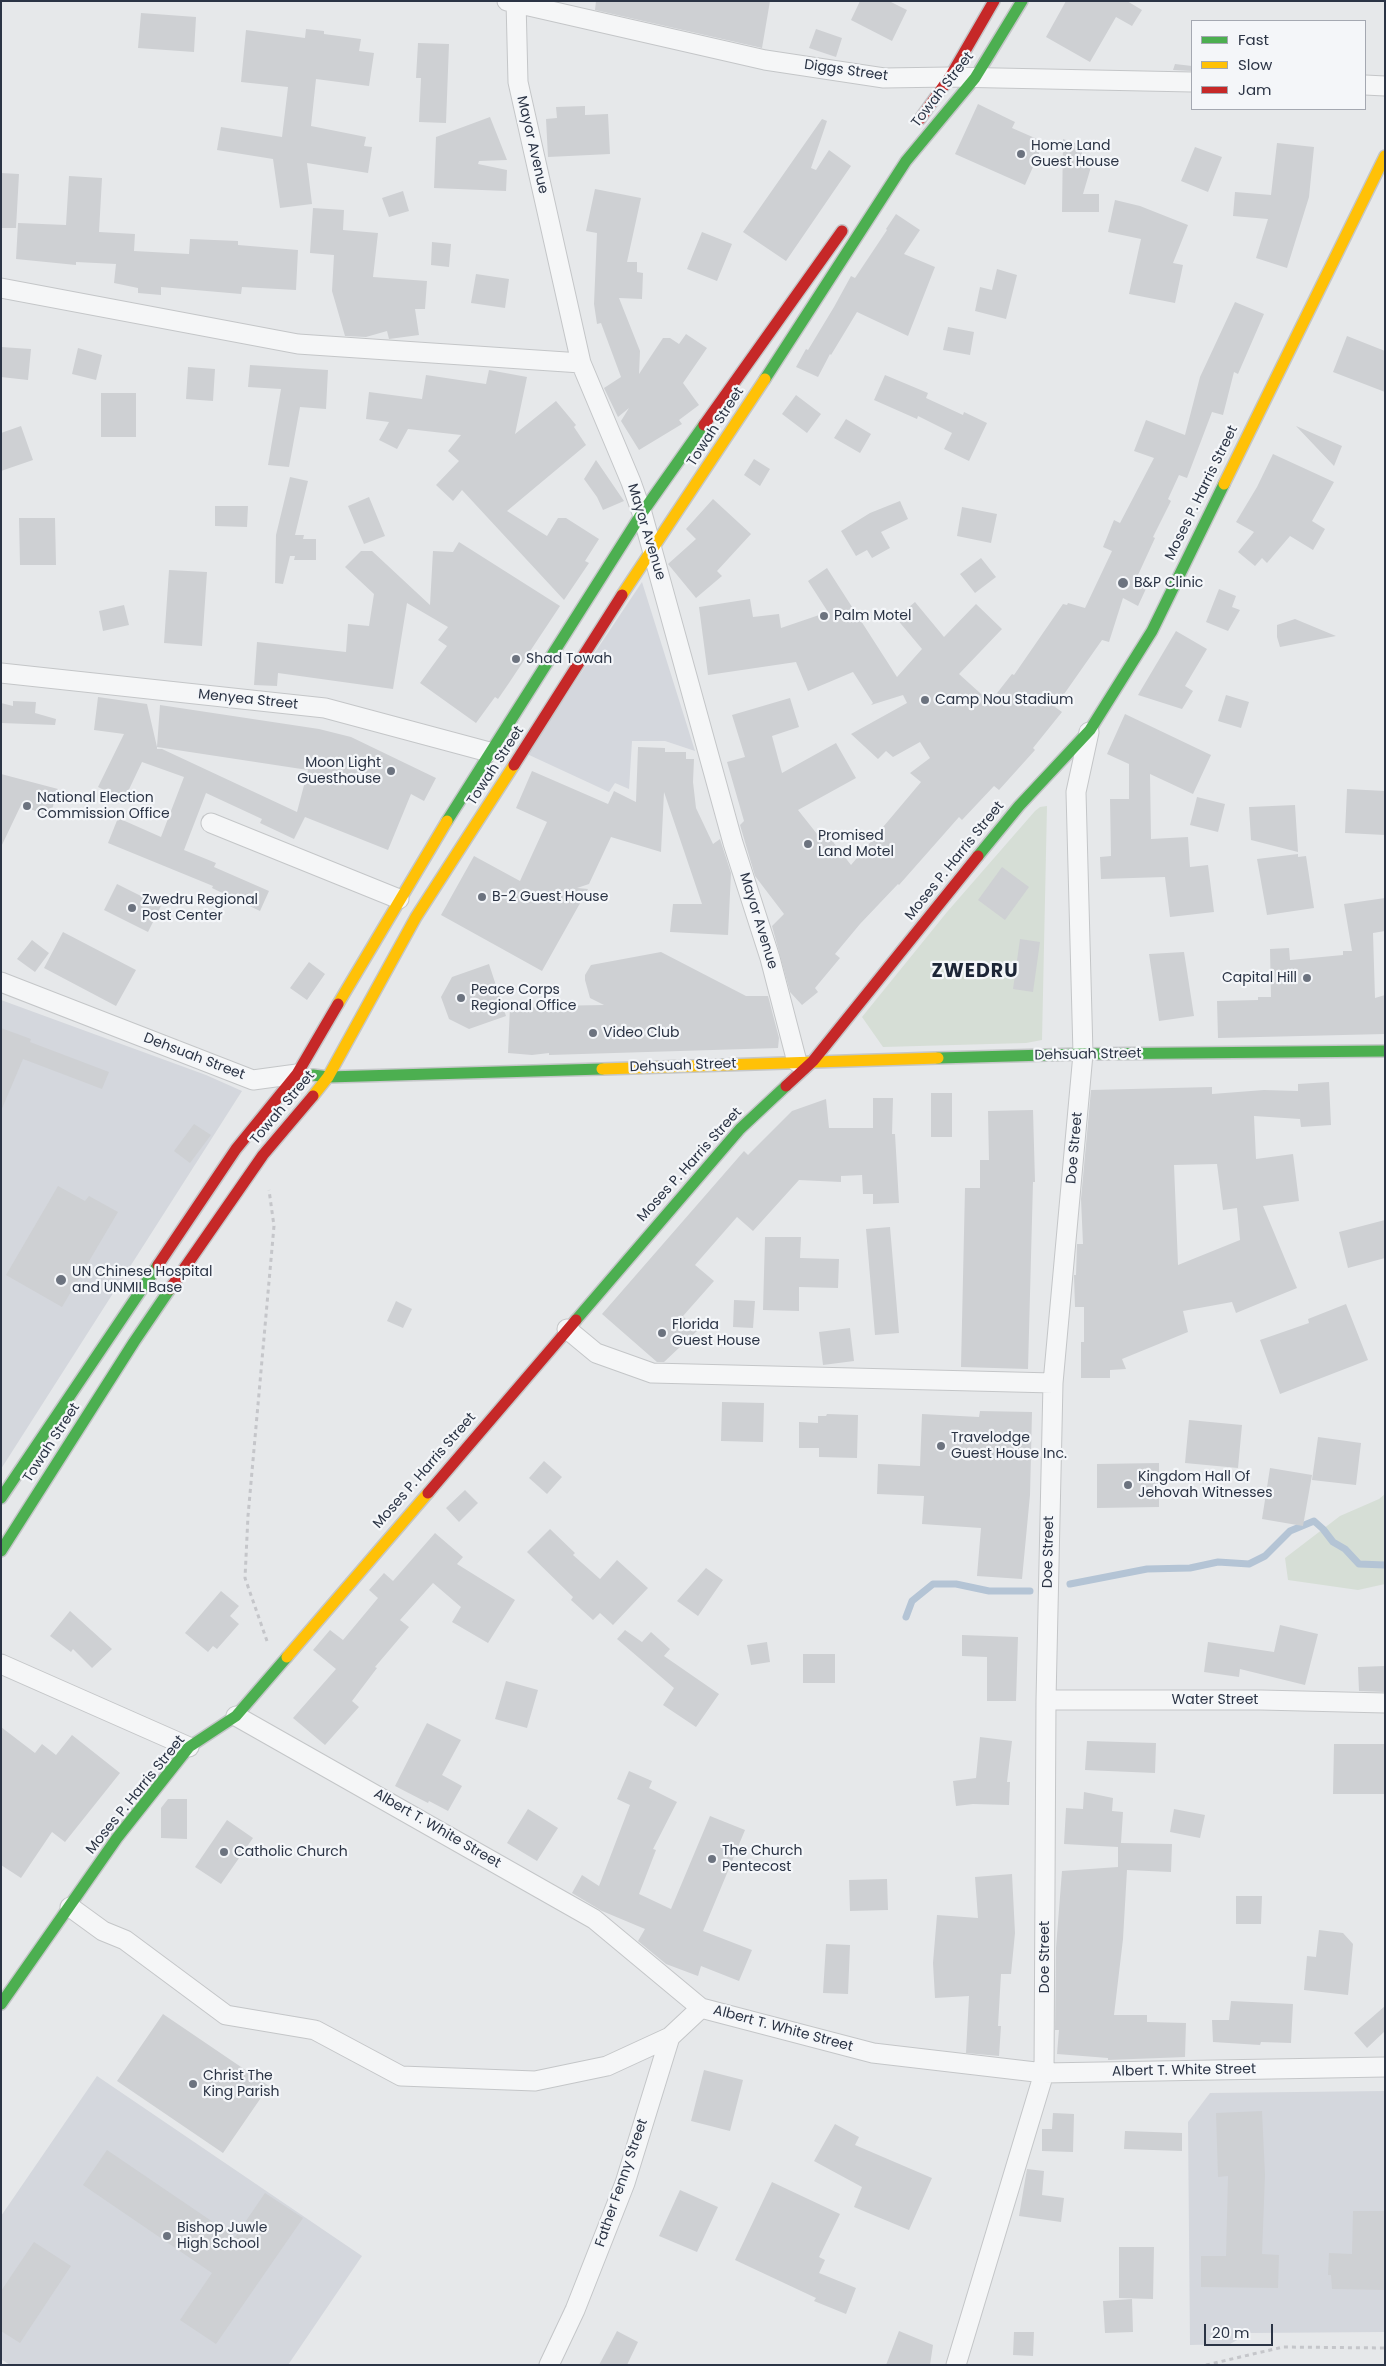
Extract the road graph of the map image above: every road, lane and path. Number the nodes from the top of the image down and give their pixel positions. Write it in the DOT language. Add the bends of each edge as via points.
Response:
graph roads {
  1 [pos="994,1"];
  2 [pos="1022,1"];
  3 [pos="513,2"];
  4 [pos="950,77"];
  5 [pos="974,78"];
  6 [pos="1191,82"];
  7 [pos="1366,85"];
  8 [pos="1385,86"];
  9 [pos="916,126"];
  10 [pos="1385,156"];
  11 [pos="847,222"];
  12 [pos="1,288"];
  13 [pos="581,363"];
  14 [pos="642,513"];
  15 [pos="653,550"];
  16 [pos="1,673"];
  17 [pos="1090,730"];
  18 [pos="489,752"];
  19 [pos="210,823"];
  20 [pos="399,899"];
  21 [pos="1,982"];
  22 [pos="1385,1051"];
  23 [pos="1083,1054"];
  24 [pos="805,1062"];
  25 [pos="297,1074"];
  26 [pos="328,1077"];
  27 [pos="263,1155"];
  28 [pos="567,1329"];
  29 [pos="1052,1383"];
  30 [pos="1,1498"];
  31 [pos="1,1551"];
  32 [pos="1,1664"];
  33 [pos="278,1665"];
  34 [pos="1046,1700"];
  35 [pos="1385,1704"];
  36 [pos="236,1716"];
  37 [pos="189,1747"];
  38 [pos="70,1907"];
  39 [pos="1,2004"];
  40 [pos="701,2008"];
  41 [pos="670,2037"];
  42 [pos="1385,2067"];
  43 [pos="1044,2073"];
  44 [pos="1385,2348"];
  45 [pos="549,2365"];
  46 [pos="956,2365"];
  47 [pos="1206,2365"];
  1 -- 4 [label="main road, Towah Street"];
  2 -- 5 [label="main road, Towah Street"];
  3 -- 4 [label="street, Diggs Street" via="764,60 884,78"];
  3 -- 13 [label="street, Mayor Avenue" via="518,82"];
  4 -- 5 [label="street, Diggs Street"];
  4 -- 9 [label="main road, Towah Street"];
  5 -- 6 [label="street, Diggs Street"];
  5 -- 15 [label="main road, Towah Street" via="906,161"];
  7 -- 8 [label="street"];
  10 -- 17 [label="main road, Moses P. Harris Street" via="1152,632"];
  11 -- 14 [label="main road, Towah Street"];
  12 -- 13 [label="street" via="298,344"];
  13 -- 14 [label="street, Mayor Avenue"];
  14 -- 15 [label="street, Mayor Avenue"];
  14 -- 18 [label="main road, Towah Street"];
  15 -- 24 [label="street, Mayor Avenue" via="733,844"];
  15 -- 26 [label="main road, Towah Street" via="416,917"];
  16 -- 18 [label="street, Menyea Street" via="325,708"];
  17 -- 23 [label="street, Doe Street" via="1076,792"];
  17 -- 24 [label="main road, Moses P. Harris Street" via="1018,806"];
  18 -- 20 [label="main road, Towah Street"];
  19 -- 20 [label="street"];
  20 -- 25 [label="main road, Towah Street"];
  21 -- 25 [label="street, Dehsuah Street" via="253,1080"];
  22 -- 23 [label="main road, Dehsuah Street"];
  23 -- 24 [label="main road, Dehsuah Street"];
  23 -- 29 [label="street, Doe Street"];
  24 -- 26 [label="main road, Dehsuah Street"];
  24 -- 28 [label="main road, Moses P. Harris Street" via="740,1129"];
  25 -- 26 [label="main road, Dehsuah Street"];
  25 -- 30 [label="main road, Towah Street" via="236,1149"];
  26 -- 27 [label="main road, Towah Street"];
  27 -- 31 [label="main road, Towah Street" via="134,1342"];
  27 -- 33 [label="path" via="274,1226 245,1578"];
  28 -- 29 [label="street" via="596,1353 652,1373"];
  28 -- 33 [label="main road, Moses P. Harris Street"];
  29 -- 34 [label="street, Doe Street"];
  32 -- 37 [label="street"];
  33 -- 36 [label="main road, Moses P. Harris Street"];
  34 -- 35 [label="street, Water Street" via="1261,1700"];
  34 -- 43 [label="street, Doe Street"];
  36 -- 37 [label="main road, Moses P. Harris Street"];
  36 -- 40 [label="street, Albert T. White Street" via="594,1919"];
  37 -- 38 [label="main road, Moses P. Harris Street" via="117,1838"];
  38 -- 39 [label="main road, Moses P. Harris Street"];
  38 -- 41 [label="street" via="103,1931 125,1940 226,2015 315,2030 401,2076 535,2081 606,2066"];
  40 -- 41 [label="street, Father Fenny Street"];
  40 -- 43 [label="street, Albert T. White Street" via="873,2054"];
  41 -- 45 [label="street, Father Fenny Street" via="625,2182 575,2310"];
  42 -- 43 [label="street, Albert T. White Street"];
  43 -- 46 [label="street, Doe Street"];
  44 -- 47 [label="path" via="1282,2347"];
}
